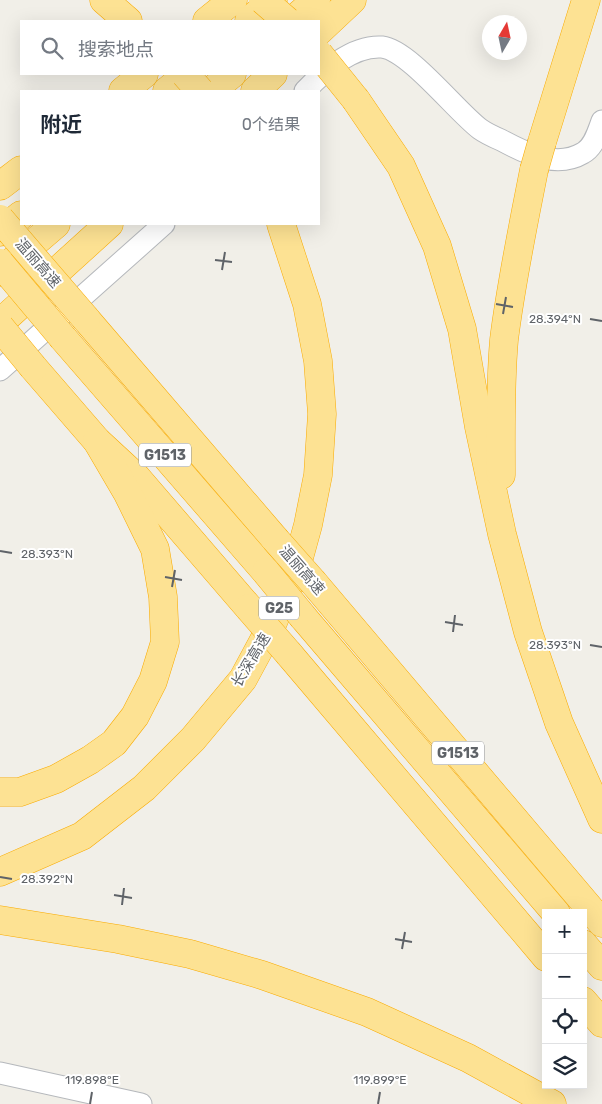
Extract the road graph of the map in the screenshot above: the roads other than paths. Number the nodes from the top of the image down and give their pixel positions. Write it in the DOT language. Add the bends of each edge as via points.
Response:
graph roads {
  1 [pos="233,0"];
  2 [pos="263,0"];
  3 [pos="273,0"];
  4 [pos="316,0"];
  5 [pos="352,0"];
  6 [pos="586,0"];
  7 [pos="105,1"];
  8 [pos="127,20"];
  9 [pos="209,20"];
  10 [pos="250,20"];
  11 [pos="286,20"];
  12 [pos="293,20"];
  13 [pos="320,30"];
  14 [pos="320,55"];
  15 [pos="143,75"];
  16 [pos="185,75"];
  17 [pos="187,75"];
  18 [pos="231,75"];
  19 [pos="272,75"];
  20 [pos="124,90"];
  21 [pos="168,90"];
  22 [pos="199,90"];
  23 [pos="212,90"];
  24 [pos="256,90"];
  25 [pos="306,90"];
  26 [pos="602,121"];
  27 [pos="20,171"];
  28 [pos="0,186"];
  29 [pos="20,216"];
  30 [pos="0,219"];
  31 [pos="55,225"];
  32 [pos="107,225"];
  33 [pos="163,225"];
  34 [pos="281,225"];
  35 [pos="0,232"];
  36 [pos="0,263"];
  37 [pos="0,272"];
  38 [pos="0,323"];
  39 [pos="0,327"];
  40 [pos="0,370"];
  41 [pos="97,441"];
  42 [pos="502,534"];
  43 [pos="0,792"];
  44 [pos="602,819"];
  45 [pos="0,872"];
  46 [pos="553,909"];
  47 [pos="0,920"];
  48 [pos="602,922"];
  49 [pos="587,949"];
  50 [pos="543,954"];
  51 [pos="602,966"];
  52 [pos="587,1006"];
  53 [pos="602,1023"];
  54 [pos="0,1073"];
  55 [pos="141,1104"];
  56 [pos="552,1104"];
  1 -- 9 [label="highway"];
  2 -- 11 [label="highway, bridge"];
  3 -- 10 [label="highway"];
  4 -- 12 [label="highway"];
  5 -- 13 [label="highway"];
  6 -- 42 [label="highway, bridge" via="534,170 517,257 504,341"];
  7 -- 8 [label="highway"];
  14 -- 42 [label="highway, bridge" via="356,100 401,166 437,246 462,329"];
  15 -- 20 [label="highway"];
  16 -- 21 [label="highway"];
  17 -- 22 [label="highway, bridge"];
  18 -- 23 [label="highway"];
  19 -- 24 [label="highway"];
  25 -- 26 [label="street" via="350,53 384,47 404,57 480,129 524,153 553,160 584,153 595,140"];
  27 -- 28 [label="highway"];
  29 -- 35 [label="highway"];
  30 -- 48 [label="highway, 温丽高速 / G1513, bridge"];
  31 -- 37 [label="highway"];
  32 -- 38 [label="highway"];
  33 -- 40 [label="street"];
  34 -- 45 [label="highway, 长深高速 / G25" via="307,304 318,361 322,414 318,475 308,526 297,565 271,627 243,679 193,740 144,788 82,836"];
  36 -- 46 [label="highway, 温丽高速 / G1513, bridge"];
  39 -- 41 [label="highway, bridge"];
  41 -- 43 [label="highway" via="155,549 163,597 165,642 153,681 135,716 114,743 56,779 20,792"];
  41 -- 50 [label="highway, bridge" via="137,478"];
  42 -- 44 [label="highway" via="528,632 559,723"];
  47 -- 56 [label="highway" via="190,954 262,975 367,1012 468,1058"];
  49 -- 51 [label="highway"];
  52 -- 53 [label="highway"];
  54 -- 55 [label="street"];
}
